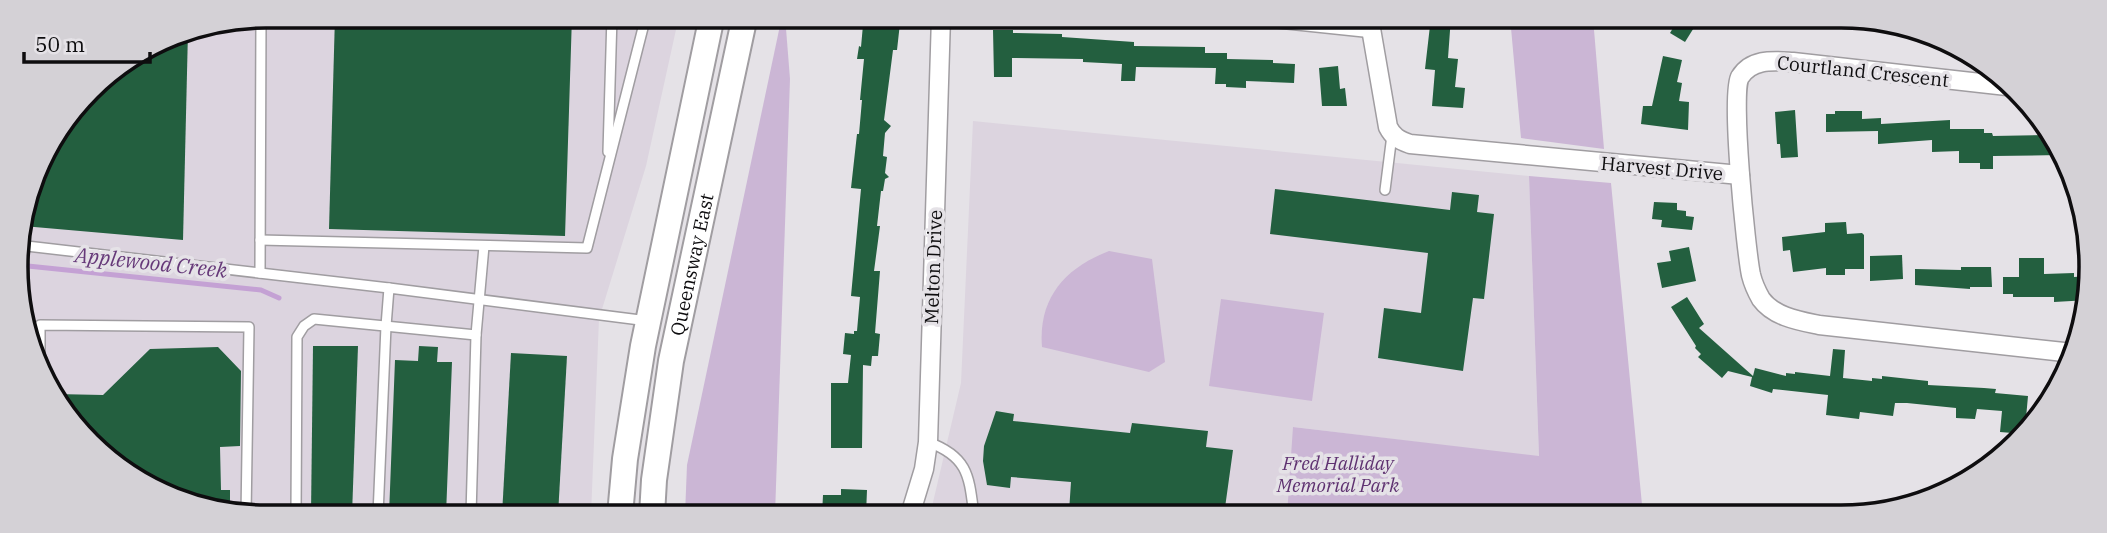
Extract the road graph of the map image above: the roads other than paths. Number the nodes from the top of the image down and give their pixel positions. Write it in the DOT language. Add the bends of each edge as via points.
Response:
graph roads {
  1 [pos="1370,28"];
  2 [pos="261,29"];
  3 [pos="612,29"];
  4 [pos="643,29"];
  5 [pos="709,29"];
  6 [pos="742,29"];
  7 [pos="941,29"];
  8 [pos="1995,85"];
  9 [pos="1392,135"];
  10 [pos="608,168"];
  11 [pos="1740,175"];
  12 [pos="1385,190"];
  13 [pos="260,240"];
  14 [pos="29,246"];
  15 [pos="484,246"];
  16 [pos="260,273"];
  17 [pos="389,288"];
  18 [pos="480,299"];
  19 [pos="648,321"];
  20 [pos="386,326"];
  21 [pos="476,335"];
  22 [pos="40,340"];
  23 [pos="2062,354"];
  24 [pos="928,442"];
  25 [pos="246,504"];
  26 [pos="296,505"];
  27 [pos="378,505"];
  28 [pos="471,505"];
  29 [pos="622,505"];
  30 [pos="653,505"];
  31 [pos="913,505"];
  32 [pos="973,505"];
  1 -- 9 [label="street"];
  2 -- 13 [label="lane"];
  3 -- 10 [label="lane"];
  4 -- 10 [label="lane"];
  5 -- 19 [label="main road, Queensway East"];
  6 -- 30 [label="main road, Queensway East" via="671,361"];
  7 -- 24 [label="street, Melton Drive"];
  8 -- 11 [label="street, Courtland Crescent" via="1793,62 1751,65 1739,78 1735,92"];
  9 -- 11 [label="street, Harvest Drive" via="1410,144"];
  9 -- 12 [label="lane"];
  10 -- 15 [label="lane" via="587,248"];
  11 -- 23 [label="street, Harvest Drive" via="1751,274 1769,307 1819,325"];
  13 -- 15 [label="lane"];
  13 -- 16 [label="lane"];
  14 -- 16 [label="lane"];
  15 -- 18 [label="lane"];
  16 -- 17 [label="lane"];
  17 -- 18 [label="lane"];
  17 -- 20 [label="lane"];
  18 -- 19 [label="lane"];
  18 -- 21 [label="lane"];
  19 -- 29 [label="main road, Queensway East" via="631,414"];
  20 -- 21 [label="lane"];
  20 -- 26 [label="lane" via="314,319 297,337"];
  20 -- 27 [label="lane"];
  21 -- 28 [label="lane"];
  22 -- 25 [label="lane" via="40,325 248,327"];
  24 -- 31 [label="street, Melton Drive"];
  24 -- 32 [label="lane" via="961,462 969,477"];
}
